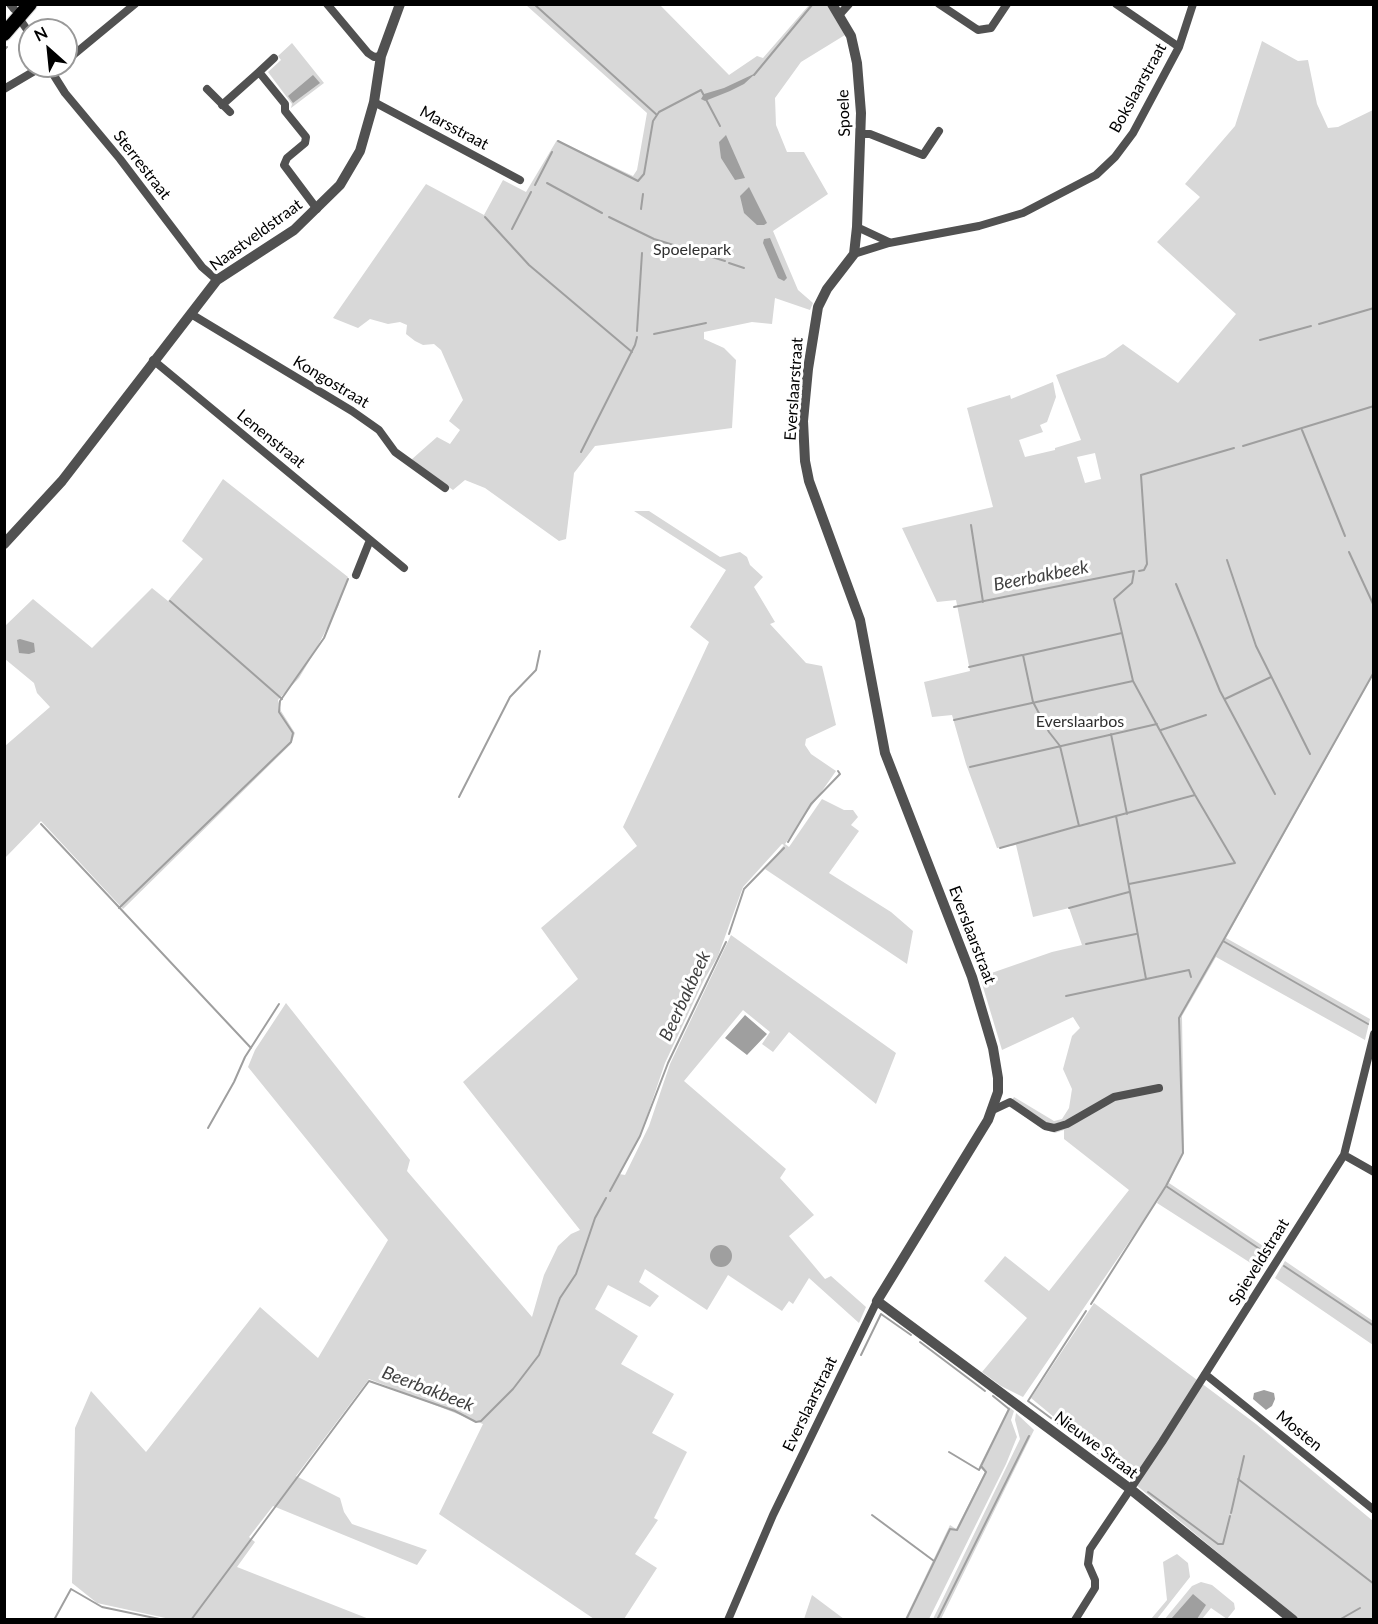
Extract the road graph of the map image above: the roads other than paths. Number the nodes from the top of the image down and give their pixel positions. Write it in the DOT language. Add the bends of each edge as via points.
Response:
graph roads {
  1 [pos="30,4"];
  2 [pos="135,4"];
  3 [pos="327,4"];
  4 [pos="400,4"];
  5 [pos="832,4"];
  6 [pos="849,4"];
  7 [pos="939,4"];
  8 [pos="1007,4"];
  9 [pos="1116,4"];
  10 [pos="1193,4"];
  11 [pos="13,11"];
  12 [pos="840,14"];
  13 [pos="4,34"];
  14 [pos="1179,47"];
  15 [pos="78,51"];
  16 [pos="381,56"];
  17 [pos="274,58"];
  18 [pos="260,72"];
  19 [pos="27,78"];
  20 [pos="56,78"];
  21 [pos="4,89"];
  22 [pos="207,89"];
  23 [pos="374,102"];
  24 [pos="222,105"];
  25 [pos="230,112"];
  26 [pos="939,131"];
  27 [pos="861,135"];
  28 [pos="520,180"];
  29 [pos="317,209"];
  30 [pos="857,227"];
  31 [pos="889,243"];
  32 [pos="854,254"];
  33 [pos="217,280"];
  34 [pos="191,314"];
  35 [pos="153,360"];
  36 [pos="445,488"];
  37 [pos="370,540"];
  38 [pos="4,544"];
  39 [pos="404,568"];
  40 [pos="356,575"];
  41 [pos="1374,1034"];
  42 [pos="1159,1088"];
  43 [pos="998,1092"];
  44 [pos="1010,1102"];
  45 [pos="993,1110"];
  46 [pos="1344,1155"];
  47 [pos="1374,1172"];
  48 [pos="877,1301"];
  49 [pos="1205,1374"];
  50 [pos="1129,1488"];
  51 [pos="1374,1510"];
  52 [pos="728,1620"];
  53 [pos="1075,1620"];
  54 [pos="1293,1620"];
  1 -- 11 [label="main road"];
  2 -- 15 [label="street"];
  3 -- 16 [label="street" via="368,54"];
  4 -- 16 [label="street, Naastveldstraat"];
  5 -- 12 [label="street, Spoele"];
  6 -- 12 [label="street"];
  7 -- 8 [label="street" via="978,30 991,27"];
  9 -- 14 [label="street"];
  10 -- 14 [label="street, Bokslaarstraat"];
  11 -- 13 [label="main road"];
  12 -- 27 [label="street, Spoele" via="855,51"];
  14 -- 31 [label="street, Bokslaarstraat" via="1133,133 1096,175 1023,213 979,226"];
  16 -- 23 [label="street, Naastveldstraat"];
  17 -- 18 [label="street"];
  18 -- 24 [label="street"];
  18 -- 29 [label="street" via="306,137 284,165"];
  19 -- 21 [label="street"];
  20 -- 33 [label="street, Sterrestraat" via="202,267"];
  22 -- 24 [label="street"];
  23 -- 28 [label="street, Marsstraat"];
  23 -- 29 [label="street, Naastveldstraat" via="351,168"];
  24 -- 25 [label="street"];
  26 -- 27 [label="street" via="923,155 870,134"];
  27 -- 30 [label="street, Spoele"];
  29 -- 33 [label="street, Naastveldstraat" via="294,230"];
  30 -- 31 [label="street"];
  30 -- 32 [label="street"];
  31 -- 32 [label="street, Bokslaarstraat"];
  32 -- 43 [label="street, Everslaarstraat" via="818,307 804,411 805,461 860,620 885,753 980,1000 993,1048"];
  33 -- 34 [label="street, Naastveldstraat"];
  34 -- 35 [label="street, Naastveldstraat"];
  34 -- 36 [label="street, Kongostraat" via="352,411 379,430 395,452"];
  35 -- 37 [label="street, Lenenstraat"];
  35 -- 38 [label="street, Naastveldstraat" via="62,481"];
  37 -- 39 [label="street, Lenenstraat"];
  37 -- 40 [label="street"];
  41 -- 46 [label="street, Spieveldstraat"];
  42 -- 44 [label="street" via="1114,1097 1054,1128"];
  43 -- 44 [label="street"];
  43 -- 45 [label="street, Everslaarstraat"];
  44 -- 45 [label="street"];
  45 -- 48 [label="street, Everslaarstraat"];
  46 -- 47 [label="street"];
  46 -- 49 [label="street, Spieveldstraat"];
  48 -- 50 [label="street, Nieuwe Straat"];
  48 -- 52 [label="street, Everslaarstraat" via="772,1515"];
  49 -- 50 [label="street, Spieveldstraat"];
  49 -- 51 [label="street, Mosten"];
  50 -- 53 [label="street, Spieveldstraat" via="1090,1549 1088,1564 1095,1588"];
  50 -- 54 [label="street, Nieuwe Straat"];
}
